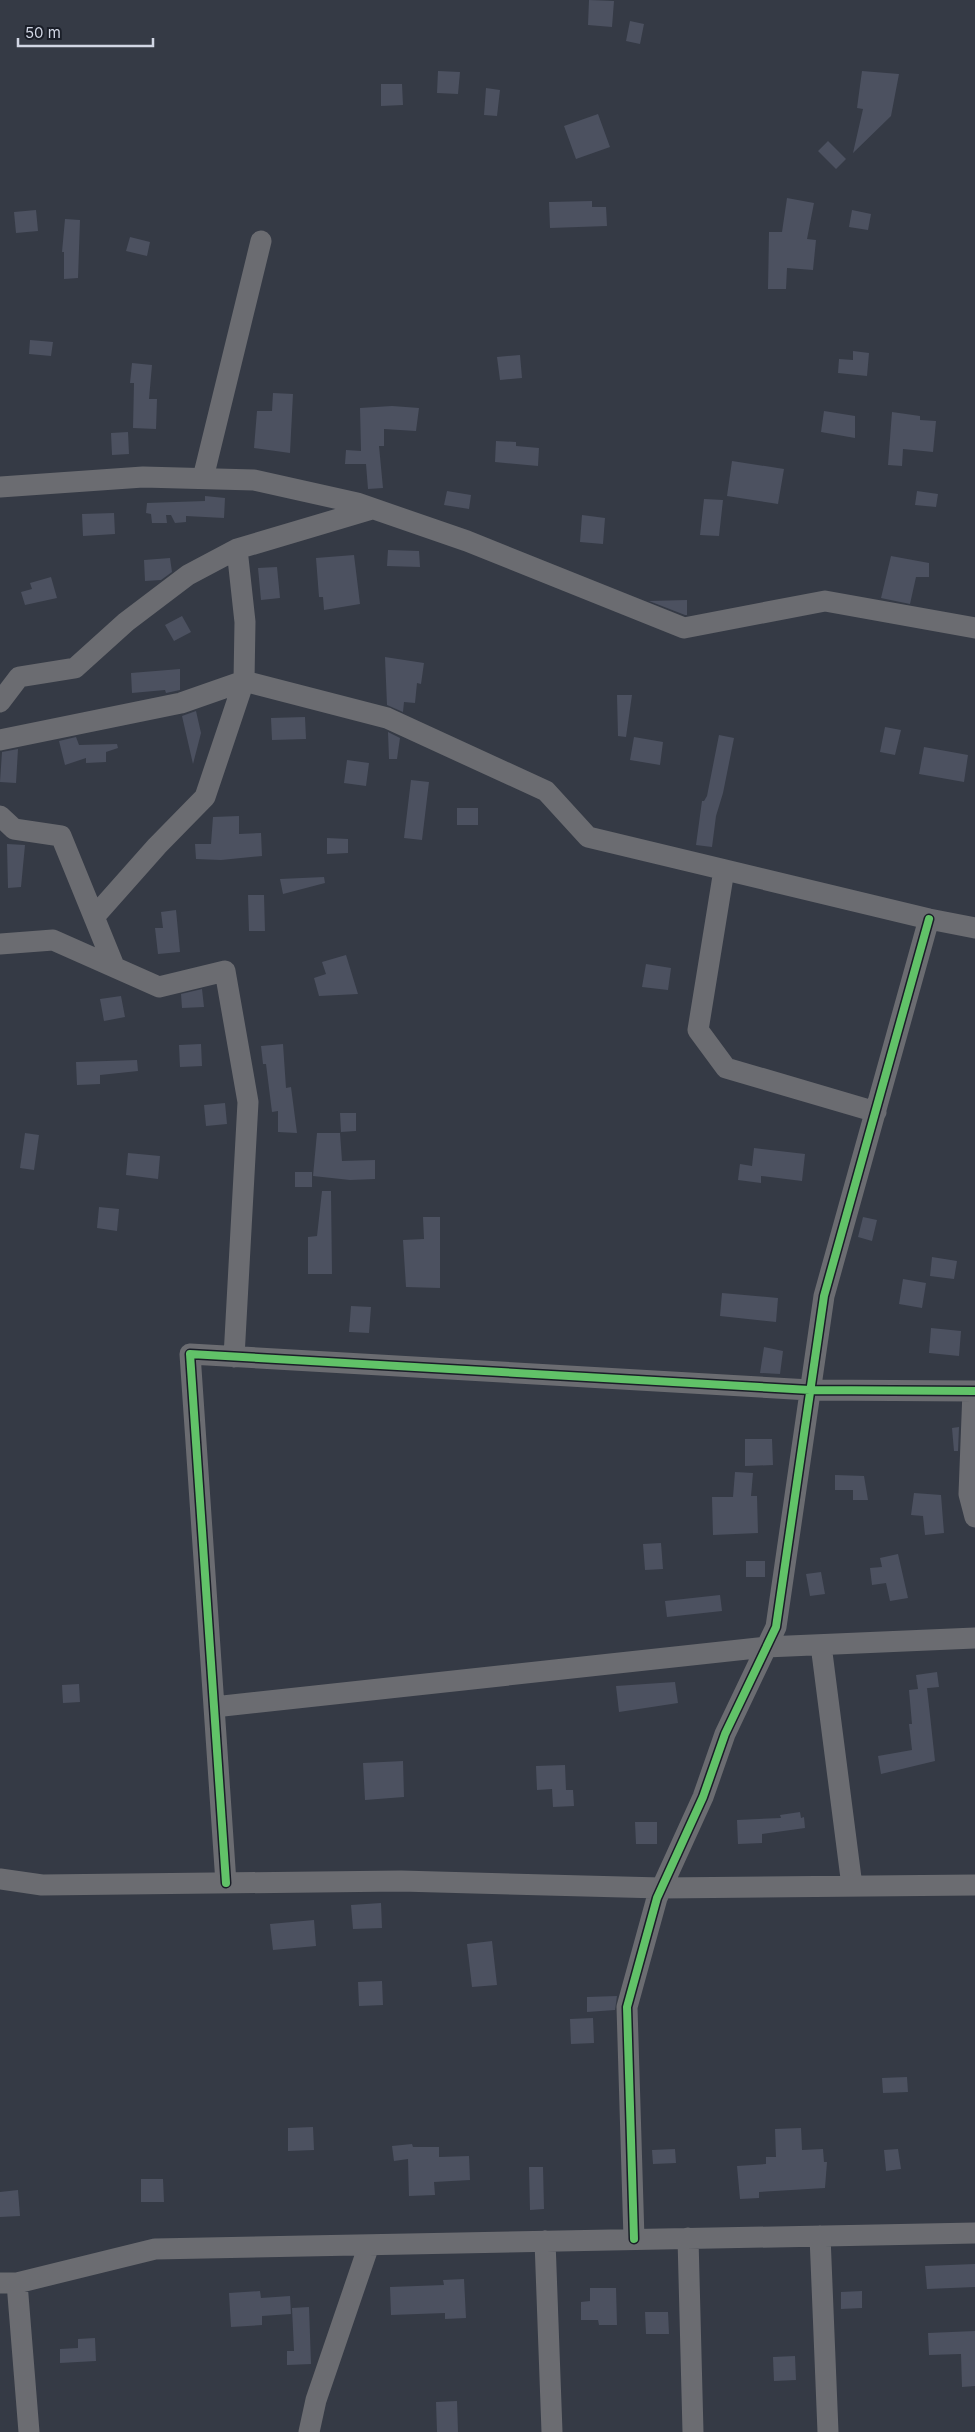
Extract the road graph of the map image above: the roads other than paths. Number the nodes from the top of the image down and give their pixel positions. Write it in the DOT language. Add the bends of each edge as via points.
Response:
graph roads {
  1 [pos="261,241"];
  2 [pos="203,478"];
  3 [pos="0,486"];
  4 [pos="372,508"];
  5 [pos="237,549"];
  6 [pos="975,628"];
  7 [pos="244,681"];
  8 [pos="0,702"];
  9 [pos="0,740"];
  10 [pos="0,816"];
  11 [pos="724,870"];
  12 [pos="94,917"];
  13 [pos="930,919"];
  14 [pos="975,928"];
  15 [pos="0,944"];
  16 [pos="114,966"];
  17 [pos="876,1112"];
  18 [pos="234,1357"];
  19 [pos="810,1390"];
  20 [pos="974,1391"];
  21 [pos="974,1510"];
  22 [pos="975,1638"];
  23 [pos="821,1645"];
  24 [pos="766,1647"];
  25 [pos="214,1707"];
  26 [pos="0,1880"];
  27 [pos="226,1883"];
  28 [pos="852,1886"];
  29 [pos="975,1886"];
  30 [pos="661,1888"];
  31 [pos="975,2232"];
  32 [pos="820,2236"];
  33 [pos="688,2238"];
  34 [pos="634,2239"];
  35 [pos="545,2241"];
  36 [pos="369,2245"];
  37 [pos="9,2283"];
  38 [pos="29,2432"];
  39 [pos="309,2432"];
  40 [pos="552,2432"];
  41 [pos="693,2432"];
  42 [pos="828,2432"];
  1 -- 2 [label="street"];
  2 -- 3 [label="street" via="143,477"];
  2 -- 4 [label="street" via="254,480"];
  4 -- 5 [label="street"];
  4 -- 6 [label="street" via="467,541 684,628 825,601"];
  5 -- 7 [label="street" via="245,622"];
  5 -- 8 [label="street" via="188,575 126,622 75,668 19,677"];
  7 -- 9 [label="street" via="181,703"];
  7 -- 11 [label="street" via="395,722 546,791 588,837"];
  7 -- 12 [label="street" via="205,797"];
  10 -- 12 [label="street" via="14,829 61,836"];
  11 -- 13 [label="street"];
  11 -- 17 [label="street" via="698,1030 726,1068"];
  12 -- 16 [label="street"];
  13 -- 14 [label="street"];
  13 -- 17 [label="street"];
  15 -- 16 [label="street" via="53,940"];
  16 -- 18 [label="street" via="159,987 224,971 248,1102"];
  17 -- 19 [label="street" via="824,1296"];
  18 -- 19 [label="street"];
  18 -- 25 [label="street" via="190,1354"];
  19 -- 20 [label="street"];
  19 -- 24 [label="street" via="776,1627"];
  20 -- 21 [label="street" via="969,1494"];
  22 -- 23 [label="street"];
  23 -- 24 [label="street"];
  23 -- 28 [label="street"];
  24 -- 25 [label="street"];
  24 -- 30 [label="street" via="725,1734 703,1798"];
  25 -- 27 [label="street"];
  26 -- 27 [label="street" via="42,1885"];
  27 -- 30 [label="street" via="401,1881"];
  28 -- 29 [label="street"];
  28 -- 30 [label="street"];
  30 -- 34 [label="street" via="628,2008"];
  31 -- 32 [label="street"];
  32 -- 33 [label="street"];
  32 -- 42 [label="street"];
  33 -- 34 [label="street"];
  33 -- 41 [label="street"];
  34 -- 35 [label="street"];
  35 -- 36 [label="street"];
  35 -- 40 [label="street"];
  36 -- 37 [label="street" via="155,2249"];
  36 -- 39 [label="street" via="316,2400"];
  37 -- 38 [label="street"];
}
